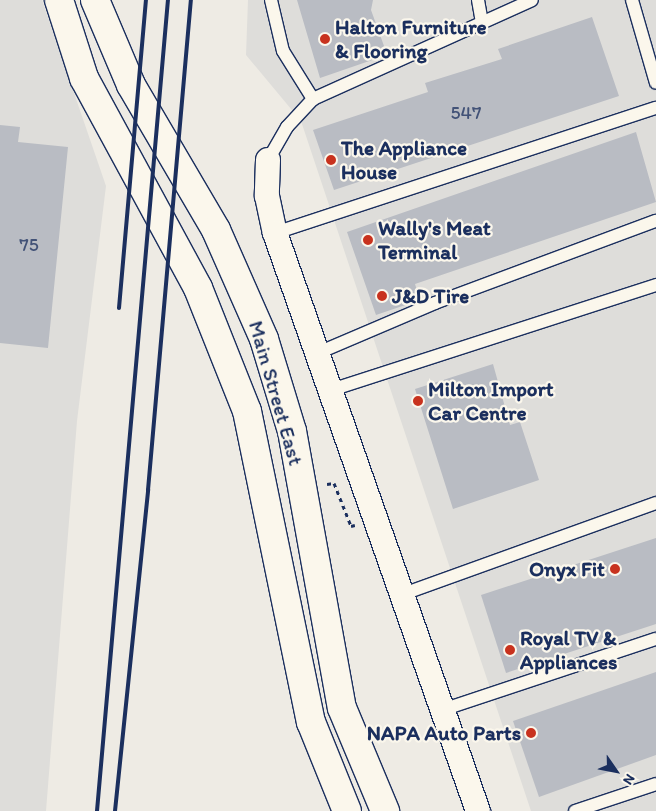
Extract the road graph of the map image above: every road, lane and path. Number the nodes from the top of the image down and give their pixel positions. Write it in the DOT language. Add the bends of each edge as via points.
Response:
graph roads {
  1 [pos="59,0"];
  2 [pos="95,0"];
  3 [pos="271,0"];
  4 [pos="478,0"];
  5 [pos="532,0"];
  6 [pos="632,0"];
  7 [pos="482,22"];
  8 [pos="656,83"];
  9 [pos="313,99"];
  10 [pos="656,108"];
  11 [pos="268,160"];
  12 [pos="656,221"];
  13 [pos="275,233"];
  14 [pos="656,284"];
  15 [pos="318,353"];
  16 [pos="331,390"];
  17 [pos="656,503"];
  18 [pos="404,594"];
  19 [pos="656,639"];
  20 [pos="444,709"];
  21 [pos="656,784"];
  22 [pos="347,811"];
  23 [pos="385,811"];
  24 [pos="478,811"];
  25 [pos="575,811"];
  1 -- 22 [label="main road, Main Street East" via="84,78 198,288 247,411 310,722"];
  2 -- 23 [label="main road, Main Street East" via="131,85 216,230 264,339 292,431 342,708"];
  3 -- 9 [label="lane" via="283,51"];
  4 -- 7 [label="lane"];
  5 -- 7 [label="lane"];
  6 -- 8 [label="lane"];
  7 -- 9 [label="lane"];
  9 -- 11 [label="lane" via="287,127"];
  10 -- 13 [label="lane"];
  11 -- 13 [label="street" via="267,196"];
  12 -- 15 [label="lane" via="436,303"];
  13 -- 15 [label="street"];
  14 -- 16 [label="lane"];
  15 -- 16 [label="street"];
  16 -- 18 [label="street"];
  17 -- 18 [label="lane"];
  18 -- 20 [label="street"];
  19 -- 20 [label="lane"];
  20 -- 24 [label="street"];
  21 -- 25 [label="lane"];
}
